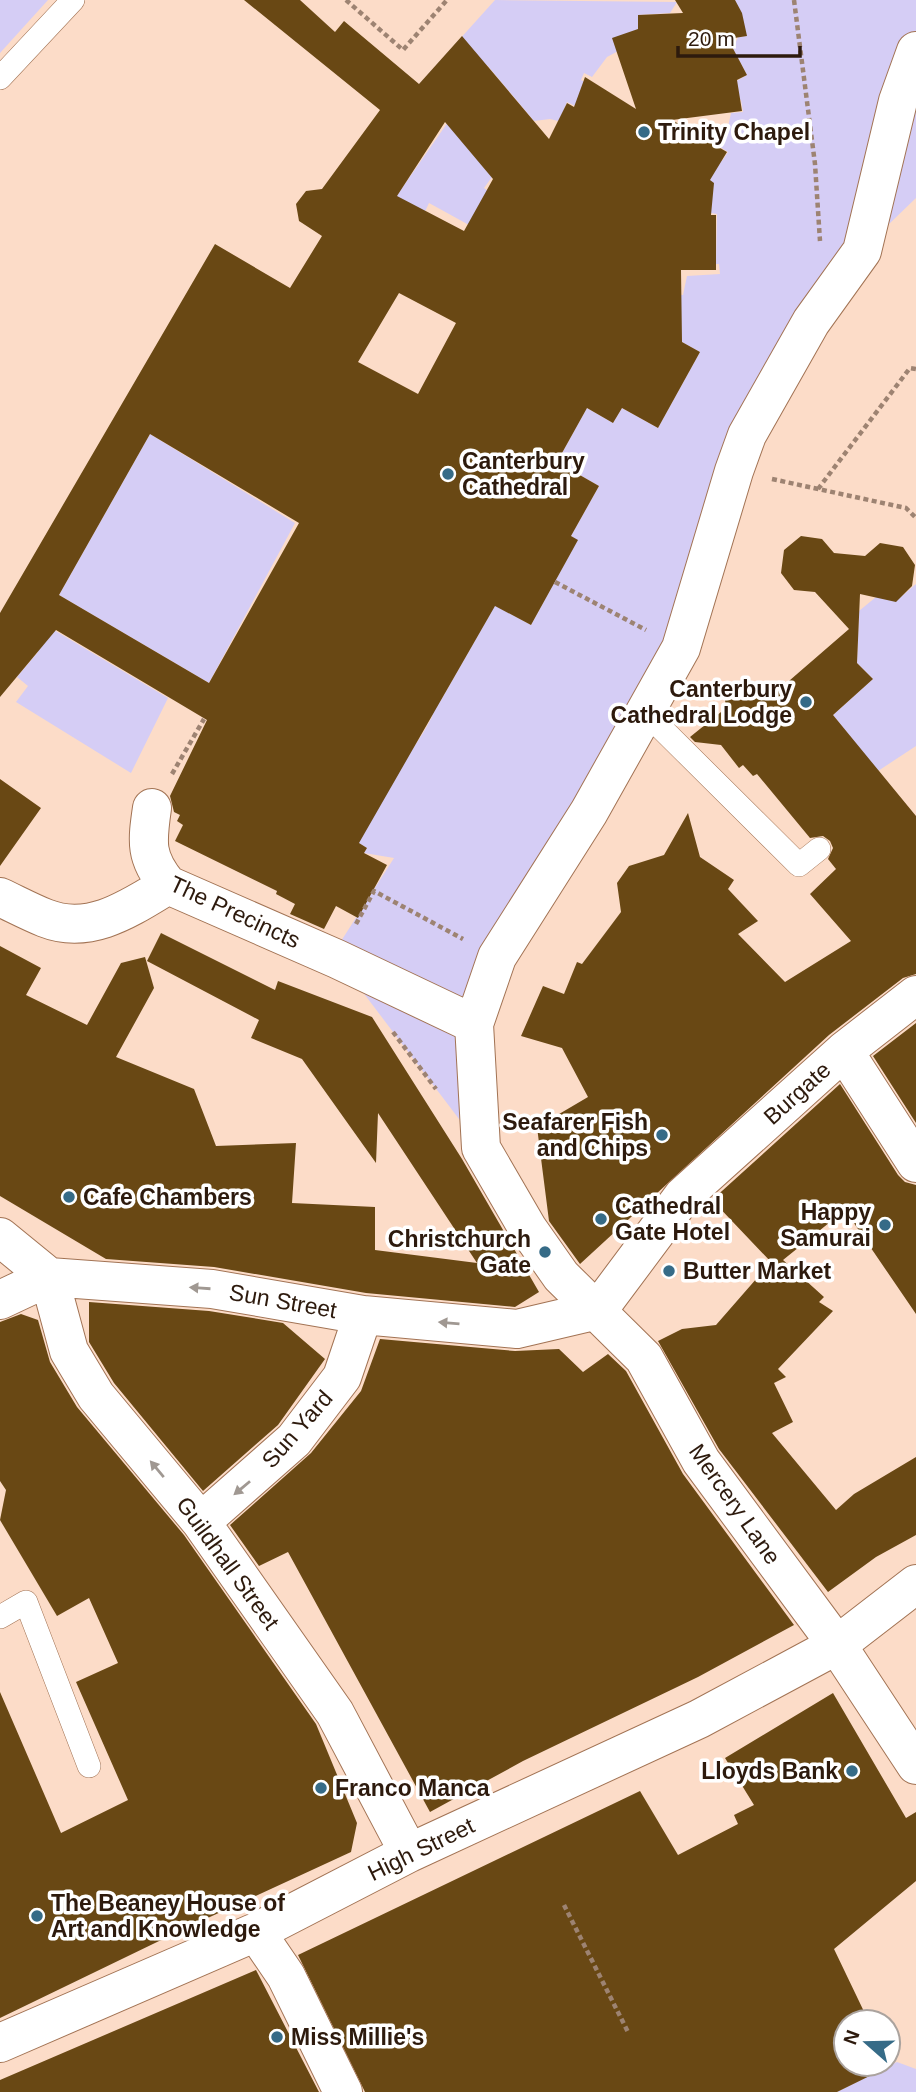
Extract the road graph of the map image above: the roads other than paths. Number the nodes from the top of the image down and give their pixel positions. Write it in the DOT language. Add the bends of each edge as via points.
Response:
graph roads {
  1 [pos="72,0"];
  2 [pos="916,51"];
  3 [pos="0,78"];
  4 [pos="645,712"];
  5 [pos="152,808"];
  6 [pos="819,849"];
  7 [pos="167,886"];
  8 [pos="0,897"];
  9 [pos="916,995"];
  10 [pos="474,1024"];
  11 [pos="844,1051"];
  12 [pos="916,1163"];
  13 [pos="0,1237"];
  14 [pos="49,1277"];
  15 [pos="0,1300"];
  16 [pos="598,1310"];
  17 [pos="363,1315"];
  18 [pos="201,1521"];
  19 [pos="916,1584"];
  20 [pos="0,1617"];
  21 [pos="837,1645"];
  22 [pos="916,1765"];
  23 [pos="89,1766"];
  24 [pos="409,1853"];
  25 [pos="256,1932"];
  26 [pos="0,2043"];
  27 [pos="343,2092"];
  1 -- 3 [label="lane"];
  2 -- 4 [label="street" via="898,101 862,251 811,322 747,435 681,648"];
  4 -- 6 [label="lane" via="799,865"];
  4 -- 10 [label="street" via="589,812 496,957"];
  5 -- 7 [label="street, The Precincts" via="147,841 153,869"];
  7 -- 8 [label="street" via="104,920 82,925 45,918"];
  7 -- 10 [label="street, The Precincts"];
  9 -- 11 [label="street, Burgate"];
  10 -- 16 [label="street" via="481,1148 561,1276"];
  11 -- 12 [label="street"];
  11 -- 16 [label="street, Burgate" via="683,1196"];
  13 -- 14 [label="street"];
  14 -- 15 [label="street"];
  17 -- 14 [label="street, Sun Street, one-way" via="212,1289"];
  18 -- 14 [label="street, Guildhall Street, one-way" via="96,1396 69,1350"];
  16 -- 17 [label="street, Sun Street, one-way" via="517,1329"];
  16 -- 21 [label="street, Mercery Lane" via="644,1358 701,1461"];
  17 -- 18 [label="street, Sun Yard, one-way" via="342,1377 294,1440"];
  18 -- 24 [label="street, Guildhall Street" via="335,1713"];
  19 -- 21 [label="street, High Street"];
  20 -- 23 [label="lane" via="26,1602"];
  21 -- 22 [label="street, Mercery Lane"];
  21 -- 24 [label="street, High Street" via="617,1759"];
  24 -- 25 [label="street, High Street"];
  25 -- 26 [label="street, High Street"];
  25 -- 27 [label="street" via="286,1976"];
}
